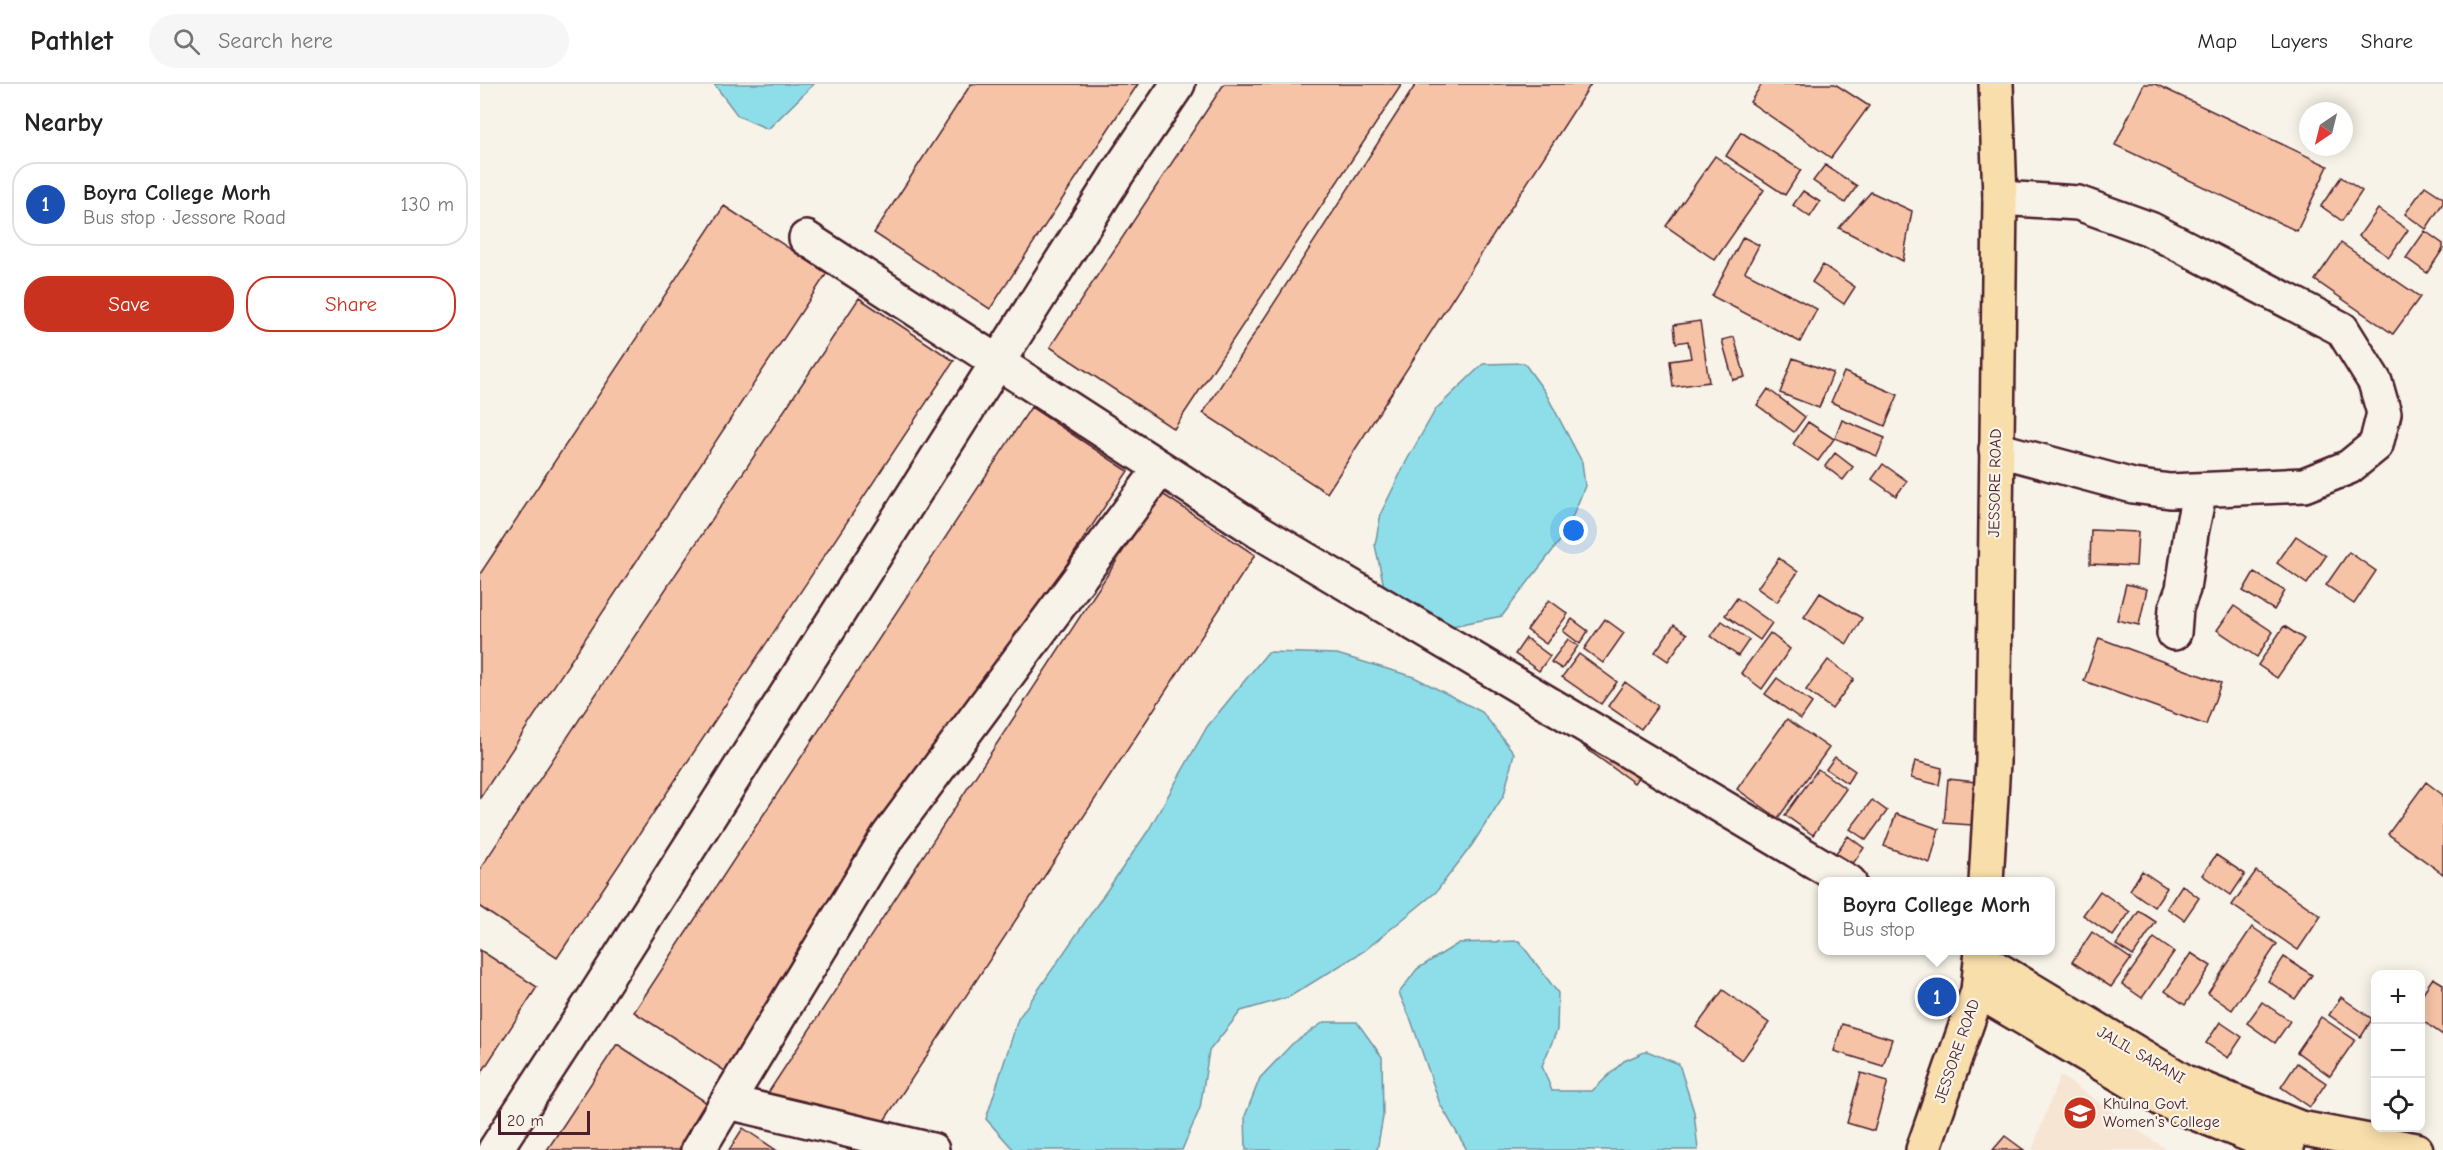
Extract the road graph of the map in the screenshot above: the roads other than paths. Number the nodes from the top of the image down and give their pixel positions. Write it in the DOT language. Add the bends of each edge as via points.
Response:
graph roads {
  1 [pos="1178,84"];
  2 [pos="1996,84"];
  3 [pos="2000,198"];
  4 [pos="806,238"];
  5 [pos="997,362"];
  6 [pos="1996,449"];
  7 [pos="1161,468"];
  8 [pos="2200,490"];
  9 [pos="2174,633"];
  10 [pos="1841,877"];
  11 [pos="1986,877"];
  12 [pos="1977,963"];
  13 [pos="728,1102"];
  14 [pos="495,1150"];
  15 [pos="698,1150"];
  16 [pos="932,1150"];
  17 [pos="1923,1150"];
  18 [pos="2287,1150"];
  19 [pos="2416,1150"];
  1 -- 5 [label="street"];
  2 -- 3 [label="main road, JESSORE ROAD"];
  3 -- 6 [label="main road, JESSORE ROAD"];
  3 -- 8 [label="street" via="2078,203 2150,229 2342,329 2376,382 2384,413 2376,445 2349,467 2304,485"];
  4 -- 5 [label="street"];
  5 -- 7 [label="street"];
  5 -- 14 [label="street"];
  6 -- 8 [label="street" via="2133,486"];
  6 -- 11 [label="main road, JESSORE ROAD" via="1993,762"];
  7 -- 10 [label="street" via="1258,531"];
  7 -- 13 [label="street" via="888,836"];
  8 -- 9 [label="street"];
  12 -- 17 [label="main road, JESSORE ROAD"];
  12 -- 18 [label="main road, JALIL SARANI" via="2165,1101"];
  12 -- 19 [label="main road, JALIL SARANI" via="2185,1082 2300,1128"];
  13 -- 15 [label="street"];
  13 -- 16 [label="street"];
}
